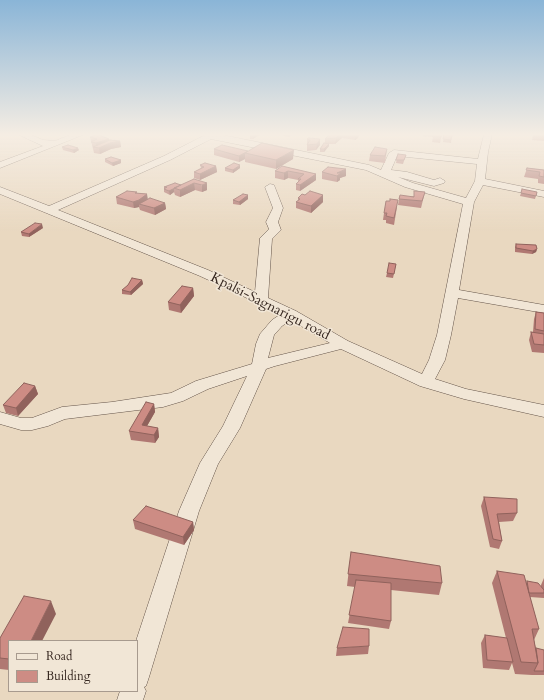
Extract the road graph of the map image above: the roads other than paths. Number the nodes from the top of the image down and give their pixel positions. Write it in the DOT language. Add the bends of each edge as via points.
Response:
graph roads {
  1 [pos="147,167"];
  2 [pos="363,167"];
  3 [pos="388,167"];
  4 [pos="482,167"];
  5 [pos="440,181"];
  6 [pos="480,181"];
  7 [pos="270,187"];
  8 [pos="0,190"];
  9 [pos="544,194"];
  10 [pos="469,202"];
  11 [pos="49,210"];
  12 [pos="452,293"];
  13 [pos="261,300"];
  14 [pos="544,310"];
  15 [pos="291,314"];
  16 [pos="343,344"];
  17 [pos="259,366"];
  18 [pos="426,382"];
  19 [pos="544,411"];
  20 [pos="0,418"];
  21 [pos="138,675"];
  1 -- 11 [label="street"];
  2 -- 10 [label="street" via="409,185"];
  3 -- 5 [label="street" via="385,172"];
  4 -- 6 [label="street"];
  6 -- 9 [label="street"];
  6 -- 10 [label="street"];
  7 -- 13 [label="street" via="278,208 272,222 274,230 266,238"];
  8 -- 11 [label="street, Kpalsi-Sagnarigu road"];
  10 -- 12 [label="street"];
  11 -- 13 [label="street, Kpalsi-Sagnarigu road" via="204,273"];
  12 -- 14 [label="street"];
  12 -- 18 [label="street" via="437,360"];
  13 -- 15 [label="street, Kpalsi-Sagnarigu road"];
  15 -- 16 [label="street, Kpalsi-Sagnarigu road"];
  15 -- 17 [label="street" via="277,323 267,334"];
  16 -- 17 [label="street"];
  16 -- 18 [label="street, Kpalsi-Sagnarigu road"];
  17 -- 20 [label="street" via="163,400 62,413 32,424"];
  17 -- 21 [label="street" via="231,428 209,463 189,511"];
  18 -- 19 [label="street, Kpalsi-Sagnarigu road" via="464,394"];
}
